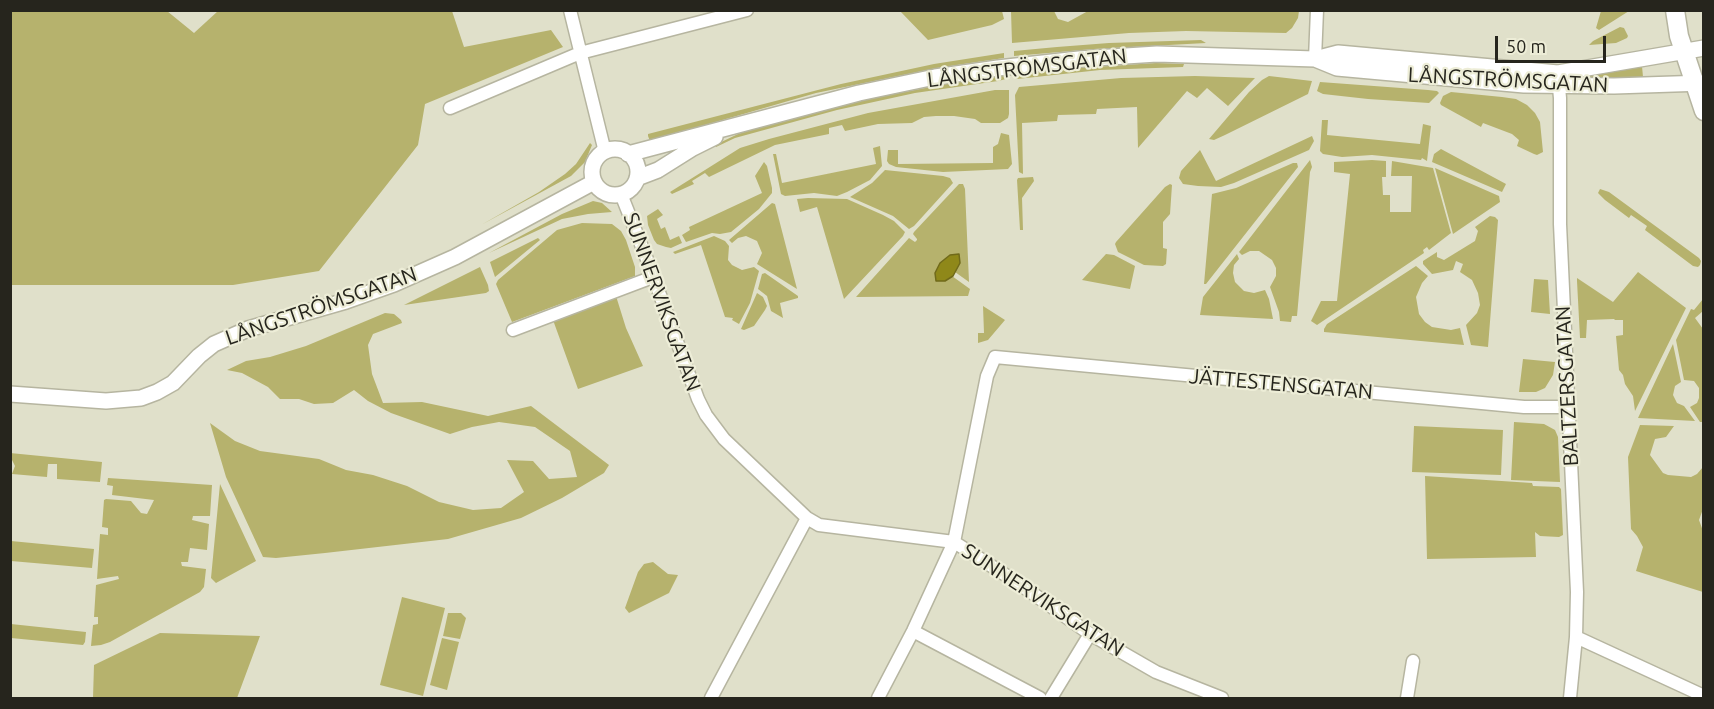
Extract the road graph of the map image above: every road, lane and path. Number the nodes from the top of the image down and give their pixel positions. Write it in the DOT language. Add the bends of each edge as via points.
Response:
graph roads {
  1 [pos="570,10"];
  2 [pos="747,10"];
  3 [pos="1317,10"];
  4 [pos="1675,10"];
  5 [pos="1704,48"];
  6 [pos="1684,50"];
  7 [pos="580,53"];
  8 [pos="1315,59"];
  9 [pos="1558,79"];
  10 [pos="1699,83"];
  11 [pos="450,108"];
  12 [pos="1704,111"];
  13 [pos="745,123"];
  14 [pos="605,152"];
  15 [pos="628,153"];
  16 [pos="637,178"];
  17 [pos="594,182"];
  18 [pos="621,194"];
  19 [pos="653,277"];
  20 [pos="513,330"];
  21 [pos="10,394"];
  22 [pos="1567,407"];
  23 [pos="807,518"];
  24 [pos="954,542"];
  25 [pos="913,631"];
  26 [pos="1090,634"];
  27 [pos="1576,637"];
  28 [pos="1413,661"];
  29 [pos="1704,696"];
  30 [pos="711,699"];
  31 [pos="878,699"];
  32 [pos="1040,699"];
  33 [pos="1051,699"];
  34 [pos="1222,699"];
  35 [pos="1407,699"];
  36 [pos="1570,699"];
  1 -- 7 [label="street"];
  2 -- 7 [label="street"];
  3 -- 8 [label="street"];
  4 -- 6 [label="main road"];
  5 -- 6 [label="street, LÅNGSTRÖMSGATAN"];
  6 -- 9 [label="street, LÅNGSTRÖMSGATAN"];
  6 -- 10 [label="main road"];
  7 -- 11 [label="street"];
  7 -- 14 [label="street"];
  8 -- 9 [label="street, LÅNGSTRÖMSGATAN" via="1338,53"];
  8 -- 13 [label="street, LÅNGSTRÖMSGATAN" via="1157,54 1016,65 860,93"];
  9 -- 10 [label="street, LÅNGSTRÖMSGATAN"];
  9 -- 22 [label="street, BALTZERSGATAN"];
  10 -- 12 [label="main road"];
  13 -- 15 [label="street, LÅNGSTRÖMSGATAN"];
  13 -- 16 [label="street, LÅNGSTRÖMSGATAN"];
  14 -- 15 [label="street, LÅNGSTRÖMSGATAN"];
  14 -- 17 [label="street" via="593,166"];
  15 -- 16 [label="street" via="637,167"];
  16 -- 18 [label="street, LÅNGSTRÖMSGATAN"];
  17 -- 18 [label="street" via="607,193"];
  17 -- 21 [label="street, LÅNGSTRÖMSGATAN" via="455,257 394,284 248,329 214,344 173,383 141,398 106,401"];
  18 -- 19 [label="street, SUNNERVIKSGATAN"];
  19 -- 20 [label="street"];
  19 -- 23 [label="street, SUNNERVIKSGATAN" via="706,415 724,438"];
  22 -- 24 [label="street, JÄTTESTENSGATAN" via="1524,407 995,357 987,376"];
  22 -- 27 [label="street, BALTZERSGATAN"];
  23 -- 24 [label="street, SUNNERVIKSGATAN" via="819,525"];
  23 -- 30 [label="street"];
  24 -- 25 [label="street"];
  24 -- 26 [label="street, SUNNERVIKSGATAN"];
  25 -- 31 [label="street"];
  25 -- 32 [label="street"];
  26 -- 33 [label="street"];
  26 -- 34 [label="street, SUNNERVIKSGATAN" via="1156,672"];
  27 -- 29 [label="street"];
  27 -- 36 [label="street, BALTZERSGATAN"];
  28 -- 35 [label="street"];
}
